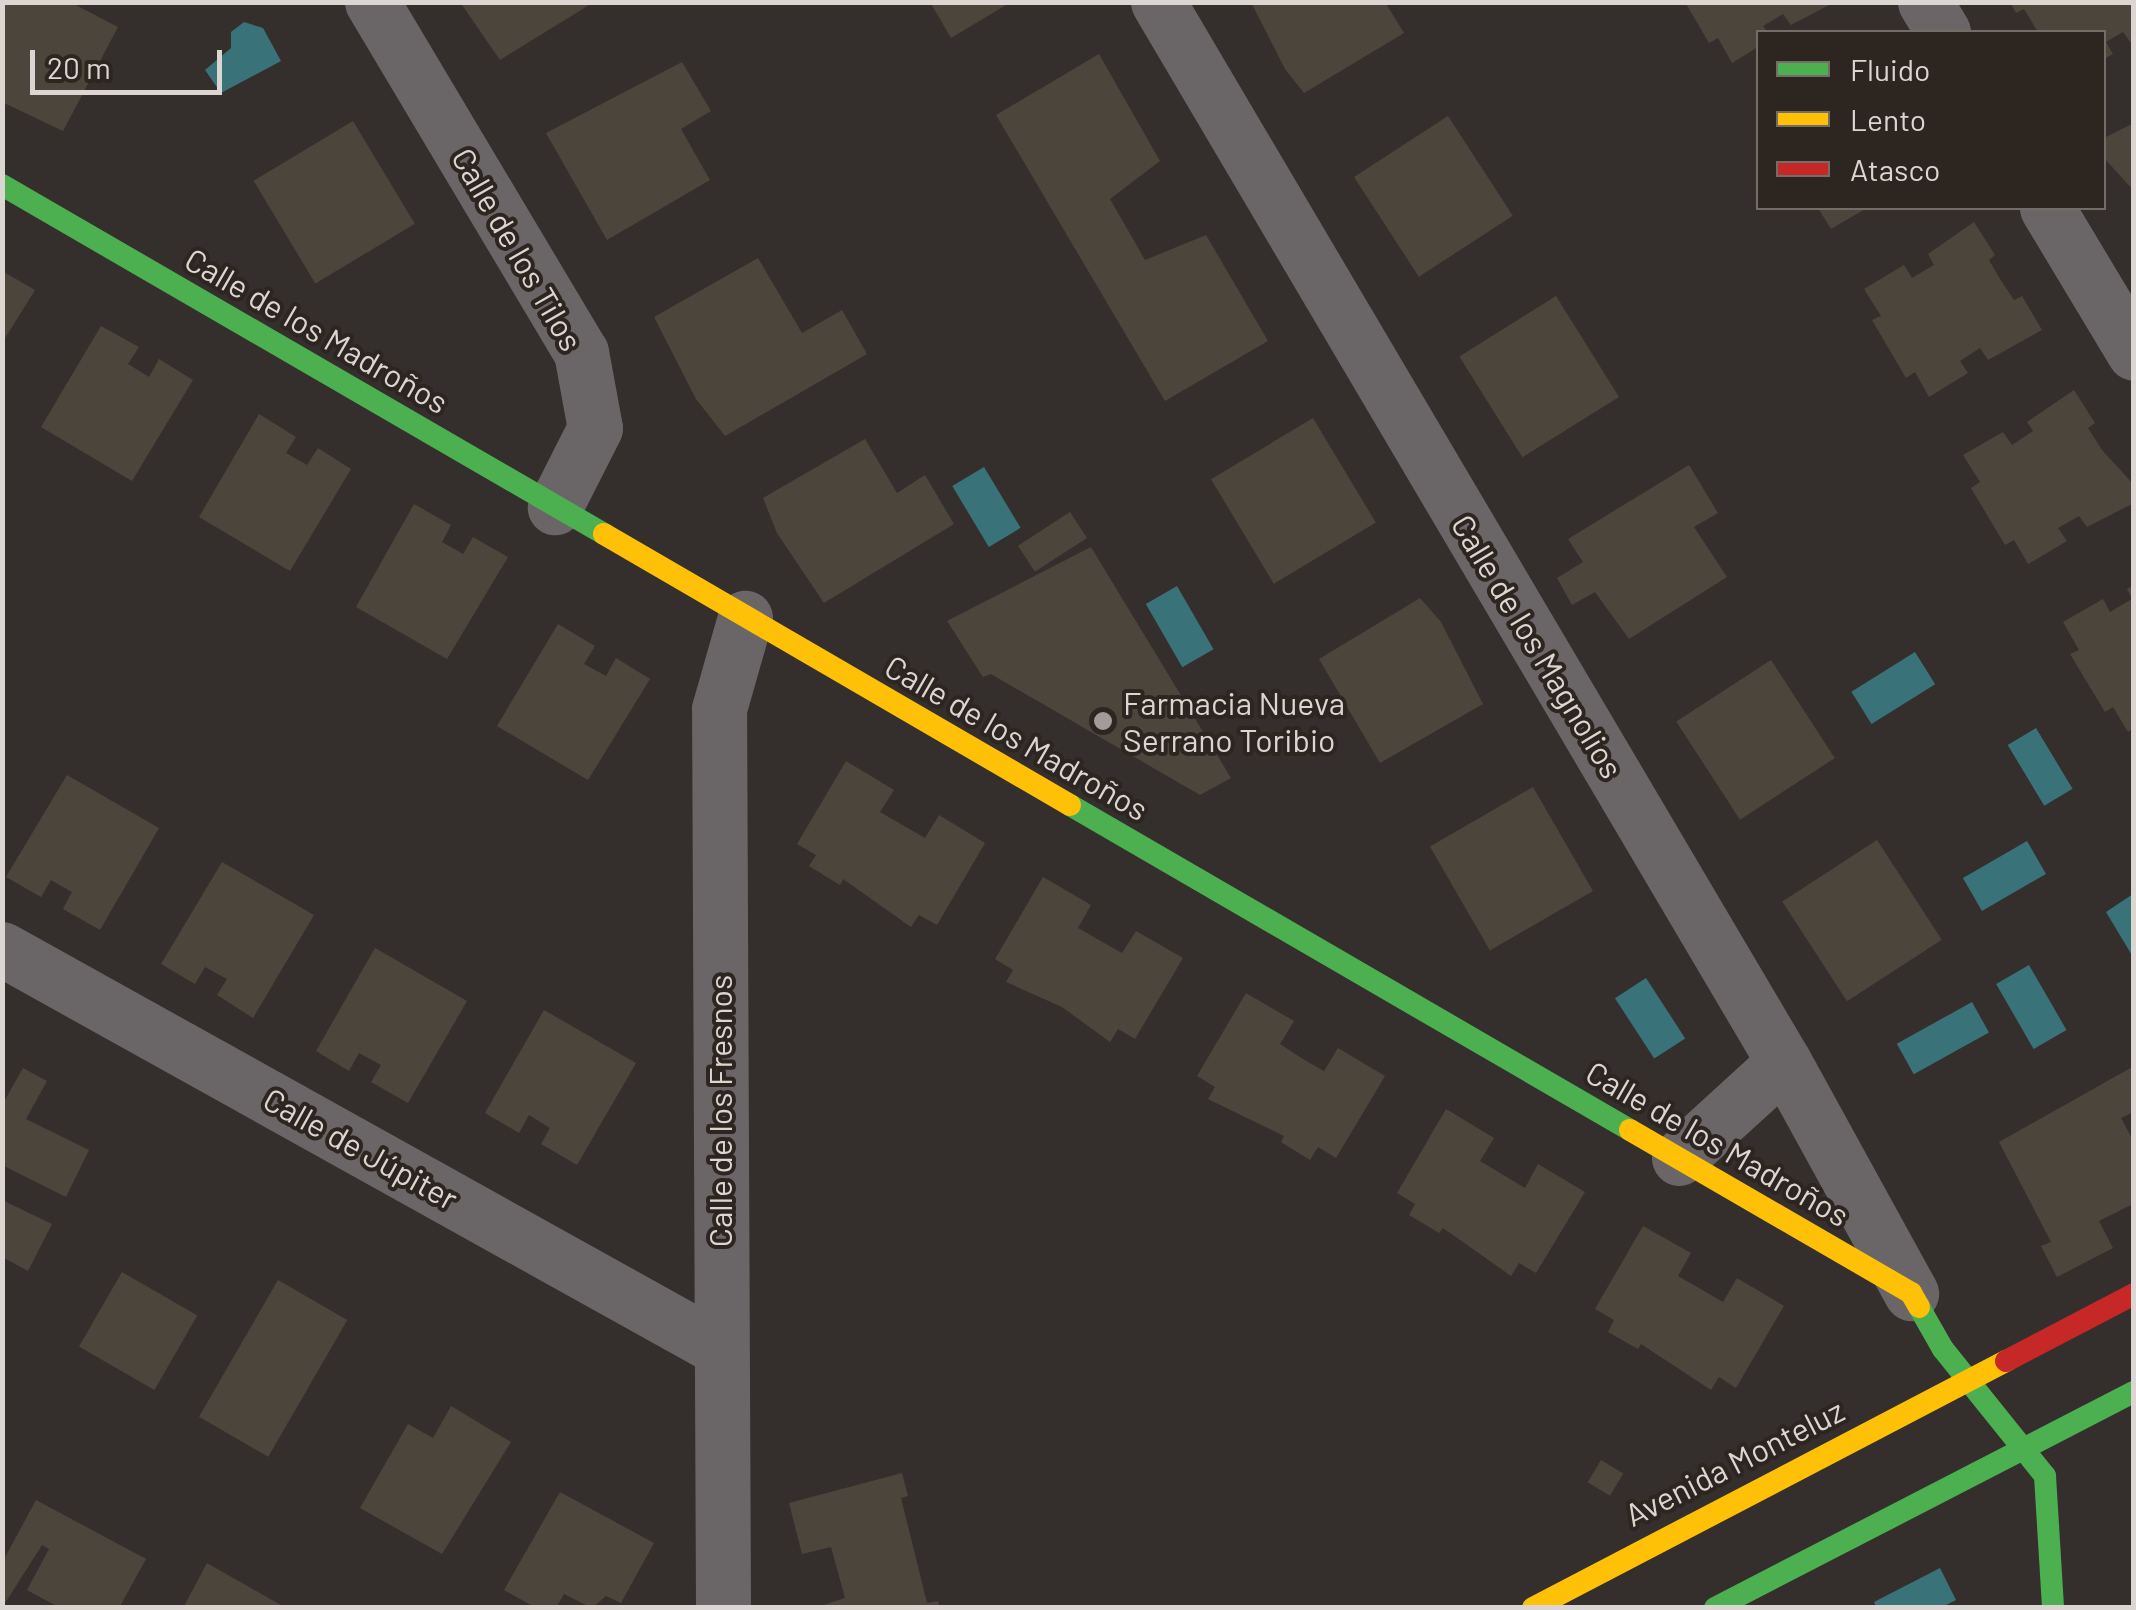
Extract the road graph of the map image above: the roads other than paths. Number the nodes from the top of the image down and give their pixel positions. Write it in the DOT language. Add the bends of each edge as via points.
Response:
graph roads {
  1 [pos="372,2"];
  2 [pos="1158,2"];
  3 [pos="1925,2"];
  4 [pos="1942,30"];
  5 [pos="2,185"];
  6 [pos="2048,210"];
  7 [pos="2134,353"];
  8 [pos="555,507"];
  9 [pos="746,618"];
  10 [pos="2,948"];
  11 [pos="1784,1062"];
  12 [pos="1678,1158"];
  13 [pos="1911,1293"];
  14 [pos="2134,1294"];
  15 [pos="719,1348"];
  16 [pos="1968,1378"];
  17 [pos="2134,1392"];
  18 [pos="2026,1446"];
  19 [pos="723,1608"];
  20 [pos="1533,1608"];
  21 [pos="1716,1608"];
  22 [pos="2053,1608"];
  1 -- 8 [label="street, Calle de los Tilos" via="582,352 595,428"];
  2 -- 11 [label="street, Calle de los Magnolios"];
  3 -- 4 [label="street"];
  5 -- 8 [label="street, Calle de los Madroños"];
  6 -- 7 [label="street"];
  8 -- 9 [label="street, Calle de los Madroños"];
  9 -- 12 [label="street, Calle de los Madroños"];
  9 -- 15 [label="street, Calle de los Fresnos" via="719,709"];
  10 -- 15 [label="street, Calle de Júpiter"];
  11 -- 12 [label="street"];
  11 -- 13 [label="street, Calle de los Magnolios"];
  12 -- 13 [label="street, Calle de los Madroños"];
  13 -- 16 [label="street, Calle de los Madroños"];
  14 -- 16 [label="street, Avenida Monteluz"];
  15 -- 19 [label="street, Calle de los Fresnos"];
  16 -- 18 [label="street"];
  16 -- 20 [label="street, Avenida Monteluz"];
  17 -- 18 [label="street"];
  18 -- 21 [label="street"];
  18 -- 22 [label="street" via="2044,1476"];
}
